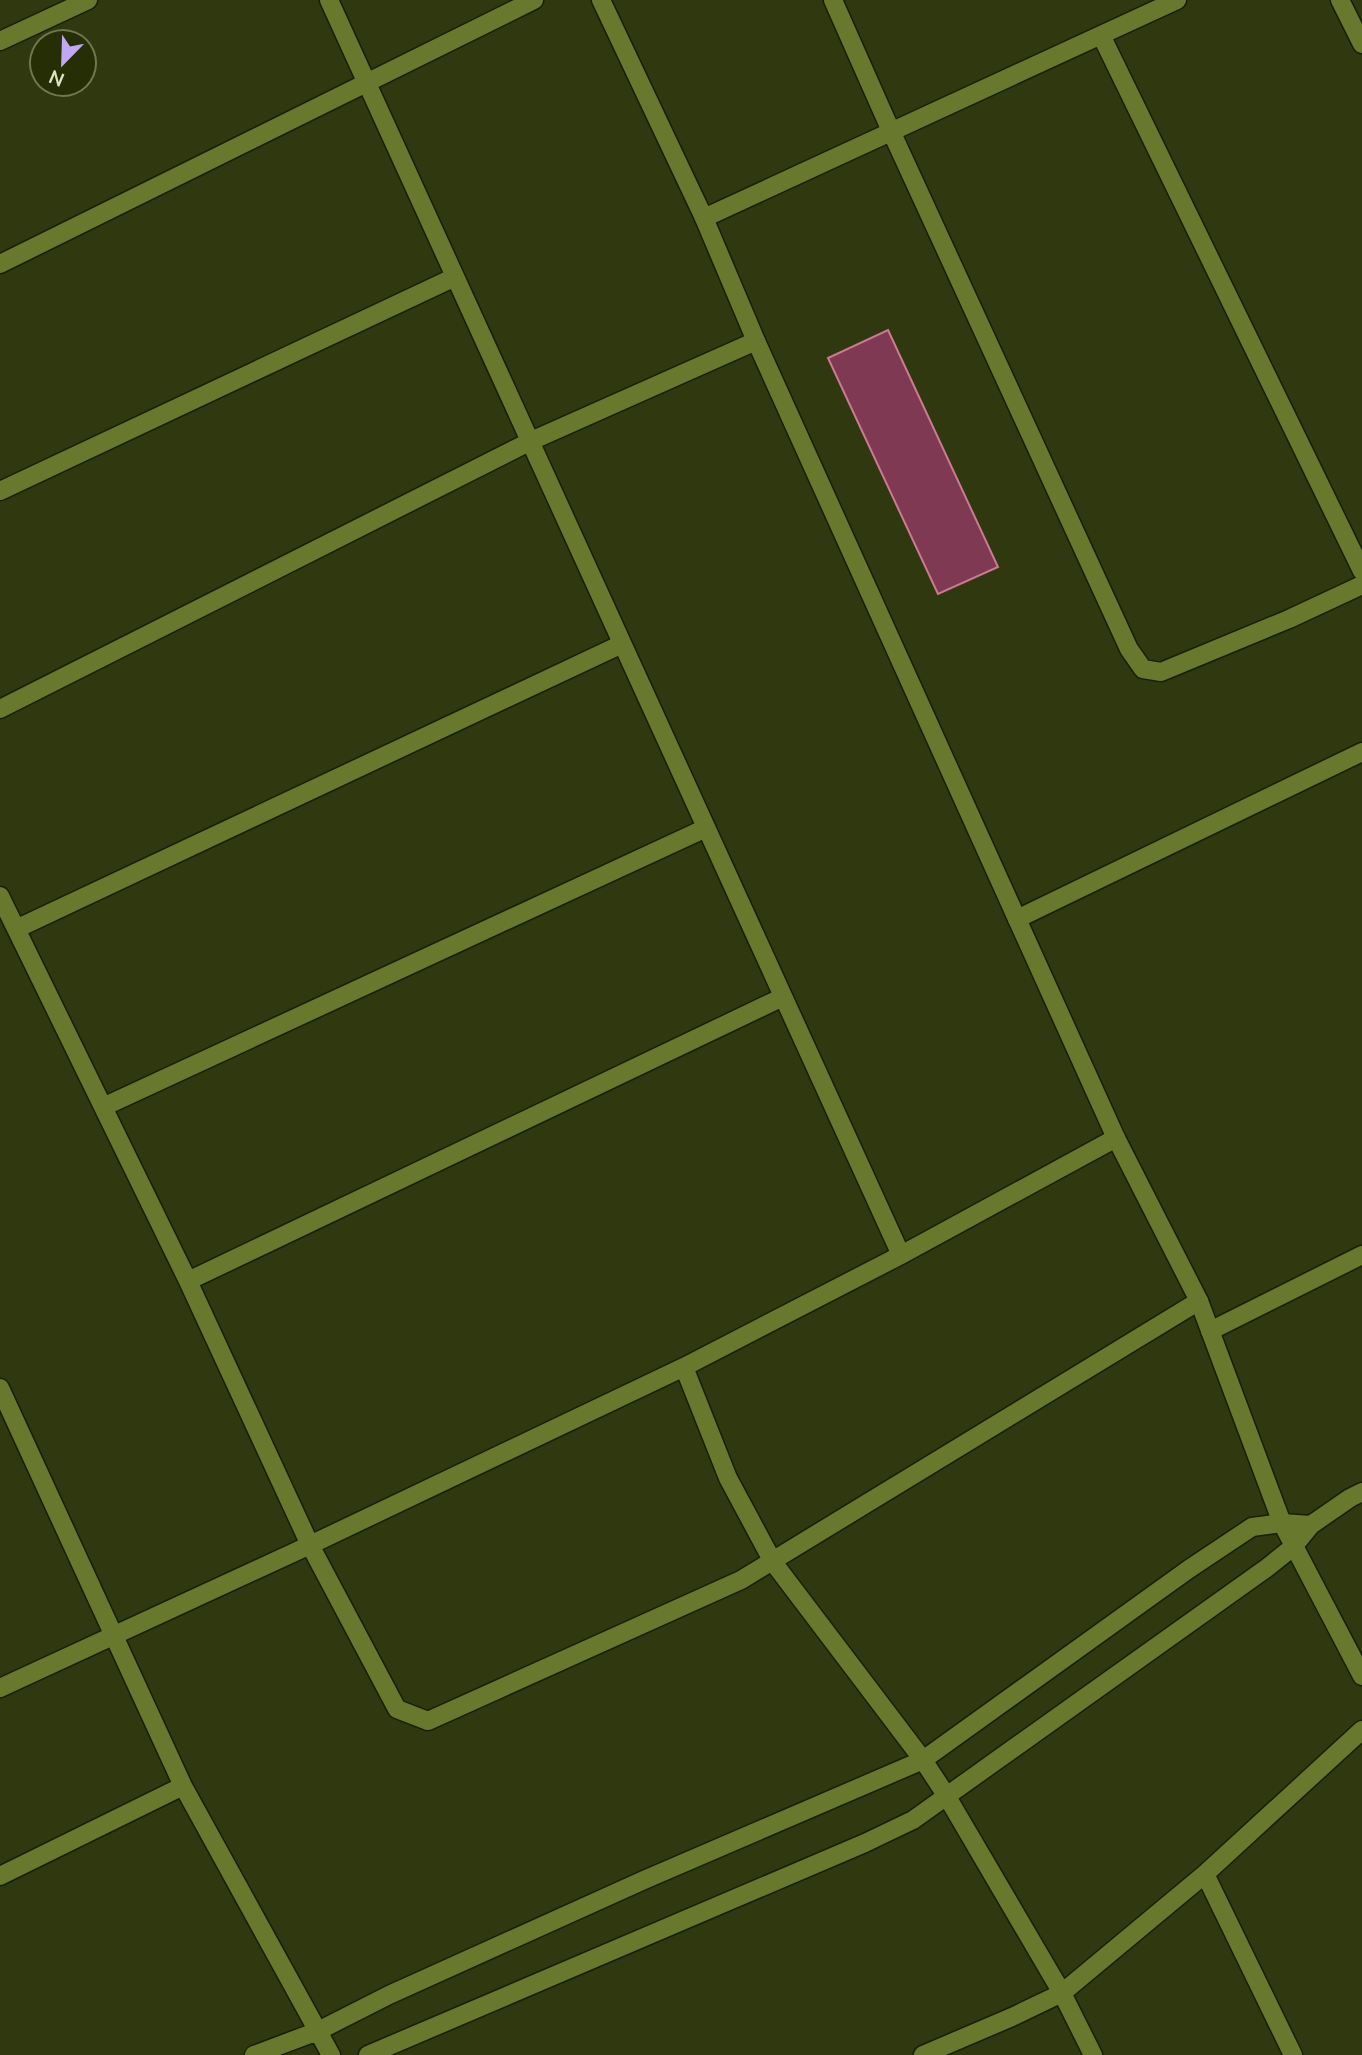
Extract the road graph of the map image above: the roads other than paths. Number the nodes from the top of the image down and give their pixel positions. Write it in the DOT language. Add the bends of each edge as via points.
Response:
graph roads {
  1 [pos="88,0"];
  2 [pos="329,0"];
  3 [pos="534,0"];
  4 [pos="601,0"];
  5 [pos="833,0"];
  6 [pos="1177,0"];
  7 [pos="1340,0"];
  8 [pos="1101,34"];
  9 [pos="0,41"];
  10 [pos="1362,44"];
  11 [pos="367,82"];
  12 [pos="891,131"];
  13 [pos="704,218"];
  14 [pos="0,264"];
  15 [pos="455,277"];
  16 [pos="756,341"];
  17 [pos="531,441"];
  18 [pos="0,491"];
  19 [pos="1362,571"];
  20 [pos="1362,585"];
  21 [pos="622,644"];
  22 [pos="0,709"];
  23 [pos="1362,752"];
  24 [pos="706,828"];
  25 [pos="0,896"];
  26 [pos="1017,919"];
  27 [pos="16,929"];
  28 [pos="783,997"];
  29 [pos="103,1107"];
  30 [pos="1116,1138"];
  31 [pos="901,1255"];
  32 [pos="1362,1255"];
  33 [pos="188,1281"];
  34 [pos="1199,1301"];
  35 [pos="1210,1331"];
  36 [pos="684,1367"];
  37 [pos="0,1388"];
  38 [pos="1362,1492"];
  39 [pos="1282,1523"];
  40 [pos="1311,1525"];
  41 [pos="310,1545"];
  42 [pos="1293,1547"];
  43 [pos="773,1562"];
  44 [pos="113,1636"];
  45 [pos="1362,1676"];
  46 [pos="0,1688"];
  47 [pos="1362,1730"];
  48 [pos="923,1760"];
  49 [pos="183,1786"];
  50 [pos="947,1796"];
  51 [pos="1205,1874"];
  52 [pos="0,1876"];
  53 [pos="1062,1993"];
  54 [pos="318,2031"];
  55 [pos="254,2055"];
  56 [pos="331,2055"];
  57 [pos="368,2055"];
  58 [pos="923,2055"];
  59 [pos="1093,2055"];
  60 [pos="1293,2055"];
  1 -- 9 [label="street"];
  2 -- 11 [label="street"];
  3 -- 11 [label="street"];
  4 -- 13 [label="street"];
  5 -- 12 [label="street"];
  6 -- 8 [label="street"];
  7 -- 10 [label="street"];
  8 -- 12 [label="street"];
  8 -- 19 [label="street"];
  11 -- 14 [label="street"];
  11 -- 15 [label="street"];
  12 -- 13 [label="street"];
  12 -- 20 [label="street" via="1129,649 1143,669 1161,672"];
  13 -- 16 [label="street"];
  15 -- 17 [label="street"];
  15 -- 18 [label="street"];
  16 -- 17 [label="street"];
  16 -- 26 [label="street"];
  17 -- 21 [label="street"];
  17 -- 22 [label="street"];
  21 -- 24 [label="street"];
  21 -- 27 [label="street"];
  23 -- 26 [label="street"];
  24 -- 28 [label="street"];
  24 -- 29 [label="street"];
  25 -- 27 [label="street"];
  26 -- 30 [label="street"];
  27 -- 29 [label="street"];
  28 -- 31 [label="street"];
  28 -- 33 [label="street"];
  29 -- 33 [label="street"];
  30 -- 31 [label="street"];
  30 -- 34 [label="street"];
  31 -- 36 [label="street"];
  32 -- 35 [label="street"];
  33 -- 41 [label="street"];
  34 -- 35 [label="street"];
  34 -- 43 [label="street"];
  35 -- 39 [label="street"];
  36 -- 41 [label="street"];
  36 -- 43 [label="street" via="727,1478"];
  37 -- 44 [label="street"];
  38 -- 40 [label="street"];
  39 -- 40 [label="street"];
  39 -- 42 [label="street"];
  39 -- 48 [label="street" via="1252,1527 1241,1534"];
  40 -- 42 [label="street"];
  41 -- 43 [label="street" via="397,1709 428,1721"];
  41 -- 44 [label="street"];
  42 -- 45 [label="street"];
  42 -- 50 [label="street"];
  43 -- 48 [label="street"];
  44 -- 46 [label="street"];
  44 -- 49 [label="street"];
  47 -- 51 [label="street"];
  48 -- 50 [label="street"];
  48 -- 54 [label="street" via="644,1880"];
  49 -- 52 [label="street"];
  49 -- 54 [label="street"];
  50 -- 53 [label="street"];
  50 -- 57 [label="street" via="913,1820 865,1843"];
  51 -- 53 [label="street"];
  51 -- 60 [label="street"];
  53 -- 58 [label="street"];
  53 -- 59 [label="street"];
  54 -- 55 [label="street"];
  54 -- 56 [label="street"];
}
